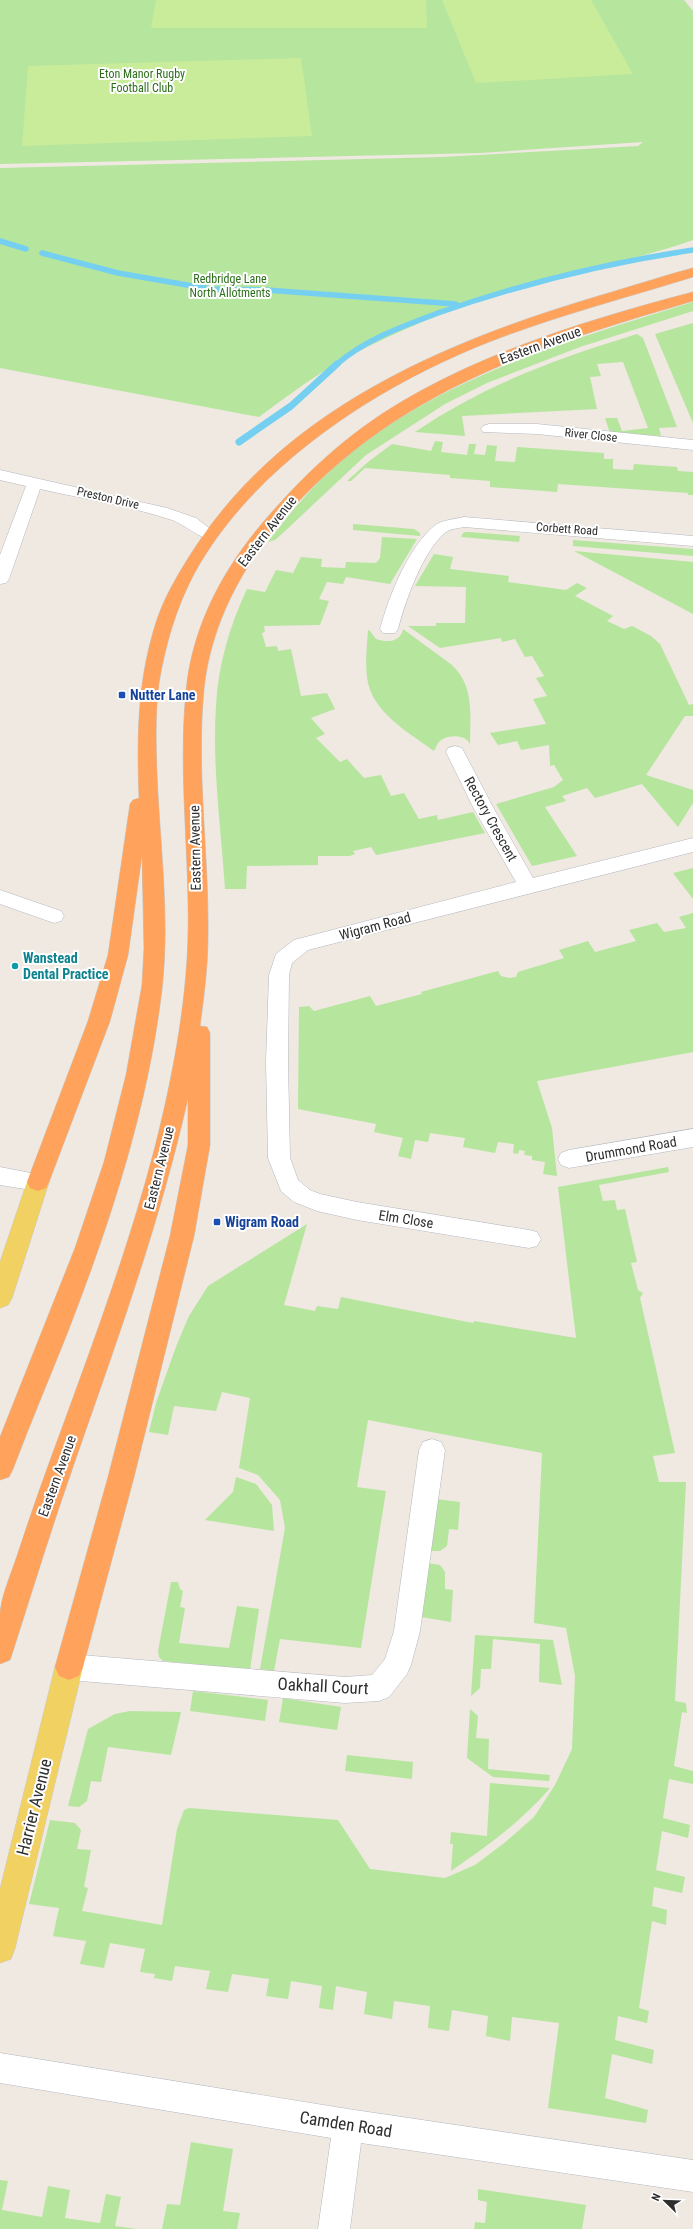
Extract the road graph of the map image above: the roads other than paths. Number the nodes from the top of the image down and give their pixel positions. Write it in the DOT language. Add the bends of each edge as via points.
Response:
graph roads {
  1 [pos="693,272"];
  2 [pos="693,296"];
  3 [pos="490,429"];
  4 [pos="693,445"];
  5 [pos="0,475"];
  6 [pos="36,482"];
  7 [pos="210,535"];
  8 [pos="693,541"];
  9 [pos="0,579"];
  10 [pos="389,629"];
  11 [pos="148,751"];
  12 [pos="455,752"];
  13 [pos="693,846"];
  14 [pos="528,886"];
  15 [pos="0,896"];
  16 [pos="54,916"];
  17 [pos="198,940"];
  18 [pos="693,1138"];
  19 [pos="569,1160"];
  20 [pos="0,1176"];
  21 [pos="38,1182"];
  22 [pos="289,1185"];
  23 [pos="529,1239"];
  24 [pos="0,1298"];
  25 [pos="432,1450"];
  26 [pos="0,1469"];
  27 [pos="0,1651"];
  28 [pos="69,1668"];
  29 [pos="0,1948"];
  30 [pos="0,2068"];
  31 [pos="348,2125"];
  32 [pos="693,2176"];
  33 [pos="334,2229"];
  1 -- 7 [label="highway, Eastern Avenue" via="537,319 452,352 399,379 349,408 308,437 264,475"];
  2 -- 17 [label="highway, Eastern Avenue" via="538,344 429,393 368,430 332,459 291,498 254,543 212,617 198,668 193,737"];
  3 -- 4 [label="street, River Close" via="537,429"];
  5 -- 6 [label="street, Preston Drive"];
  6 -- 7 [label="street, Preston Drive" via="161,510 190,521"];
  6 -- 9 [label="street"];
  7 -- 11 [label="highway, Eastern Avenue" via="191,563 168,611 155,653 150,688"];
  8 -- 10 [label="street, Corbett Road" via="464,522 441,528 420,554 407,578 397,599"];
  11 -- 21 [label="highway" via="118,955 98,1021"];
  11 -- 26 [label="highway, Eastern Avenue" via="155,920 152,983 135,1085 112,1172 91,1234 55,1333"];
  12 -- 14 [label="street, Rectory Crescent"];
  13 -- 14 [label="street, Wigram Road"];
  14 -- 22 [label="street, Wigram Road" via="301,945 283,959 279,975 278,1158"];
  15 -- 16 [label="street"];
  17 -- 27 [label="highway, Eastern Avenue" via="187,1045 168,1138 145,1224 126,1284 43,1513"];
  17 -- 28 [label="highway" via="199,1145 182,1236"];
  18 -- 19 [label="street, Drummond Road"];
  20 -- 21 [label="street"];
  21 -- 24 [label="main road"];
  22 -- 23 [label="street, Elm Close" via="302,1196 330,1205"];
  25 -- 28 [label="street, Oakhall Court" via="407,1631 396,1665 379,1688 345,1690"];
  28 -- 29 [label="main road, Harrier Avenue"];
  30 -- 31 [label="street, Camden Road"];
  31 -- 32 [label="street, Camden Road"];
  31 -- 33 [label="street"];
}
